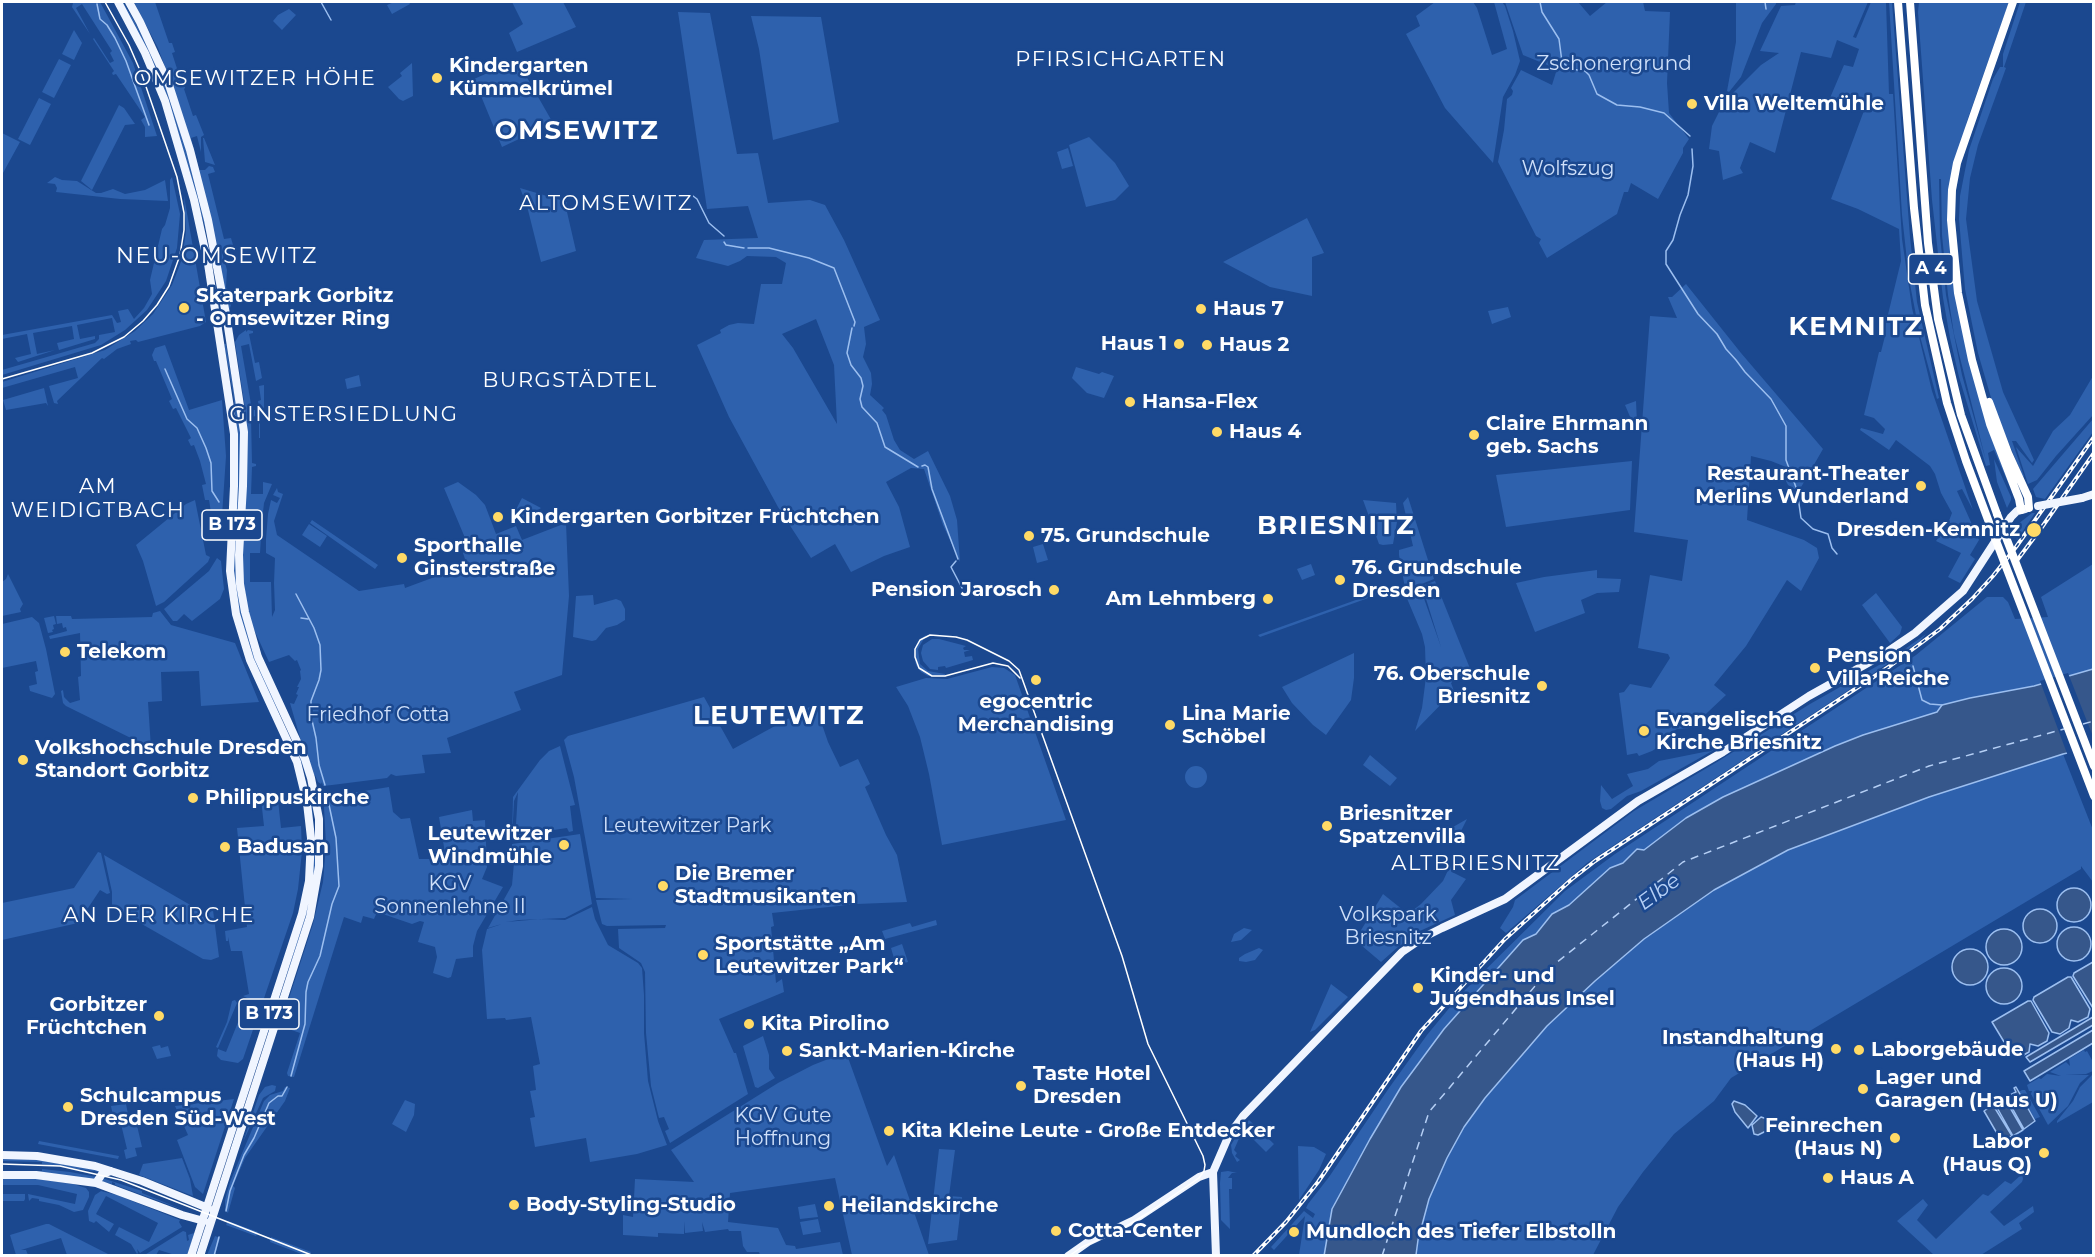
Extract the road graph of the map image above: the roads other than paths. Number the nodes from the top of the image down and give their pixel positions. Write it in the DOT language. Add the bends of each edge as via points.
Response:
graph roads {
  1 [pos="118,2"];
  2 [pos="129,2"];
  3 [pos="1898,2"];
  4 [pos="2013,2"];
  5 [pos="2017,2"];
  6 [pos="1910,4"];
  7 [pos="2094,494"];
  8 [pos="2029,508"];
  9 [pos="2094,766"];
  10 [pos="2094,796"];
  11 [pos="2,1155"];
  12 [pos="111,1171"];
  13 [pos="1213,1172"];
  14 [pos="2,1175"];
  15 [pos="96,1183"];
  16 [pos="206,1207"];
  17 [pos="215,1212"];
  18 [pos="202,1221"];
  19 [pos="211,1223"];
  20 [pos="191,1256"];
  21 [pos="200,1256"];
  22 [pos="1068,1256"];
  23 [pos="1216,1256"];
  1 -- 16 [label="main road, B 173" via="165,101 194,200 208,264 234,434 230,571 236,614 250,660 297,762 310,820 310,865 302,914"];
  2 -- 17 [label="main road, B 173" via="169,85 208,220 243,432 239,555 244,612 258,657 305,759 319,819 319,866 310,917"];
  3 -- 10 [label="highway, A 4, bridge" via="1925,305 1947,403"];
  4 -- 8 [label="highway" via="1957,163 1951,220 1958,293 1972,360 1990,424 2019,499"];
  5 -- 8 [label="highway" via="1966,150 1956,219 1962,284 1976,356"];
  6 -- 9 [label="highway, A 4, bridge" via="1928,243 1938,319 1961,415"];
  7 -- 8 [label="main road, bridge"];
  8 -- 13 [label="main road" via="2007,523 1963,591 1915,633 1616,815 1505,899 1434,932 1402,952 1234,1126"];
  11 -- 12 [label="main road" via="72,1161"];
  12 -- 15 [label="main road" via="102,1174"];
  12 -- 16 [label="main road"];
  13 -- 22 [label="main road"];
  13 -- 23 [label="main road"];
  14 -- 15 [label="main road"];
  15 -- 18 [label="main road"];
  16 -- 17 [label="main road"];
  16 -- 18 [label="main road, B 173"];
  17 -- 19 [label="main road, B 173"];
  18 -- 19 [label="main road"];
  18 -- 20 [label="main road, B 173"];
  19 -- 21 [label="main road, B 173"];
}
